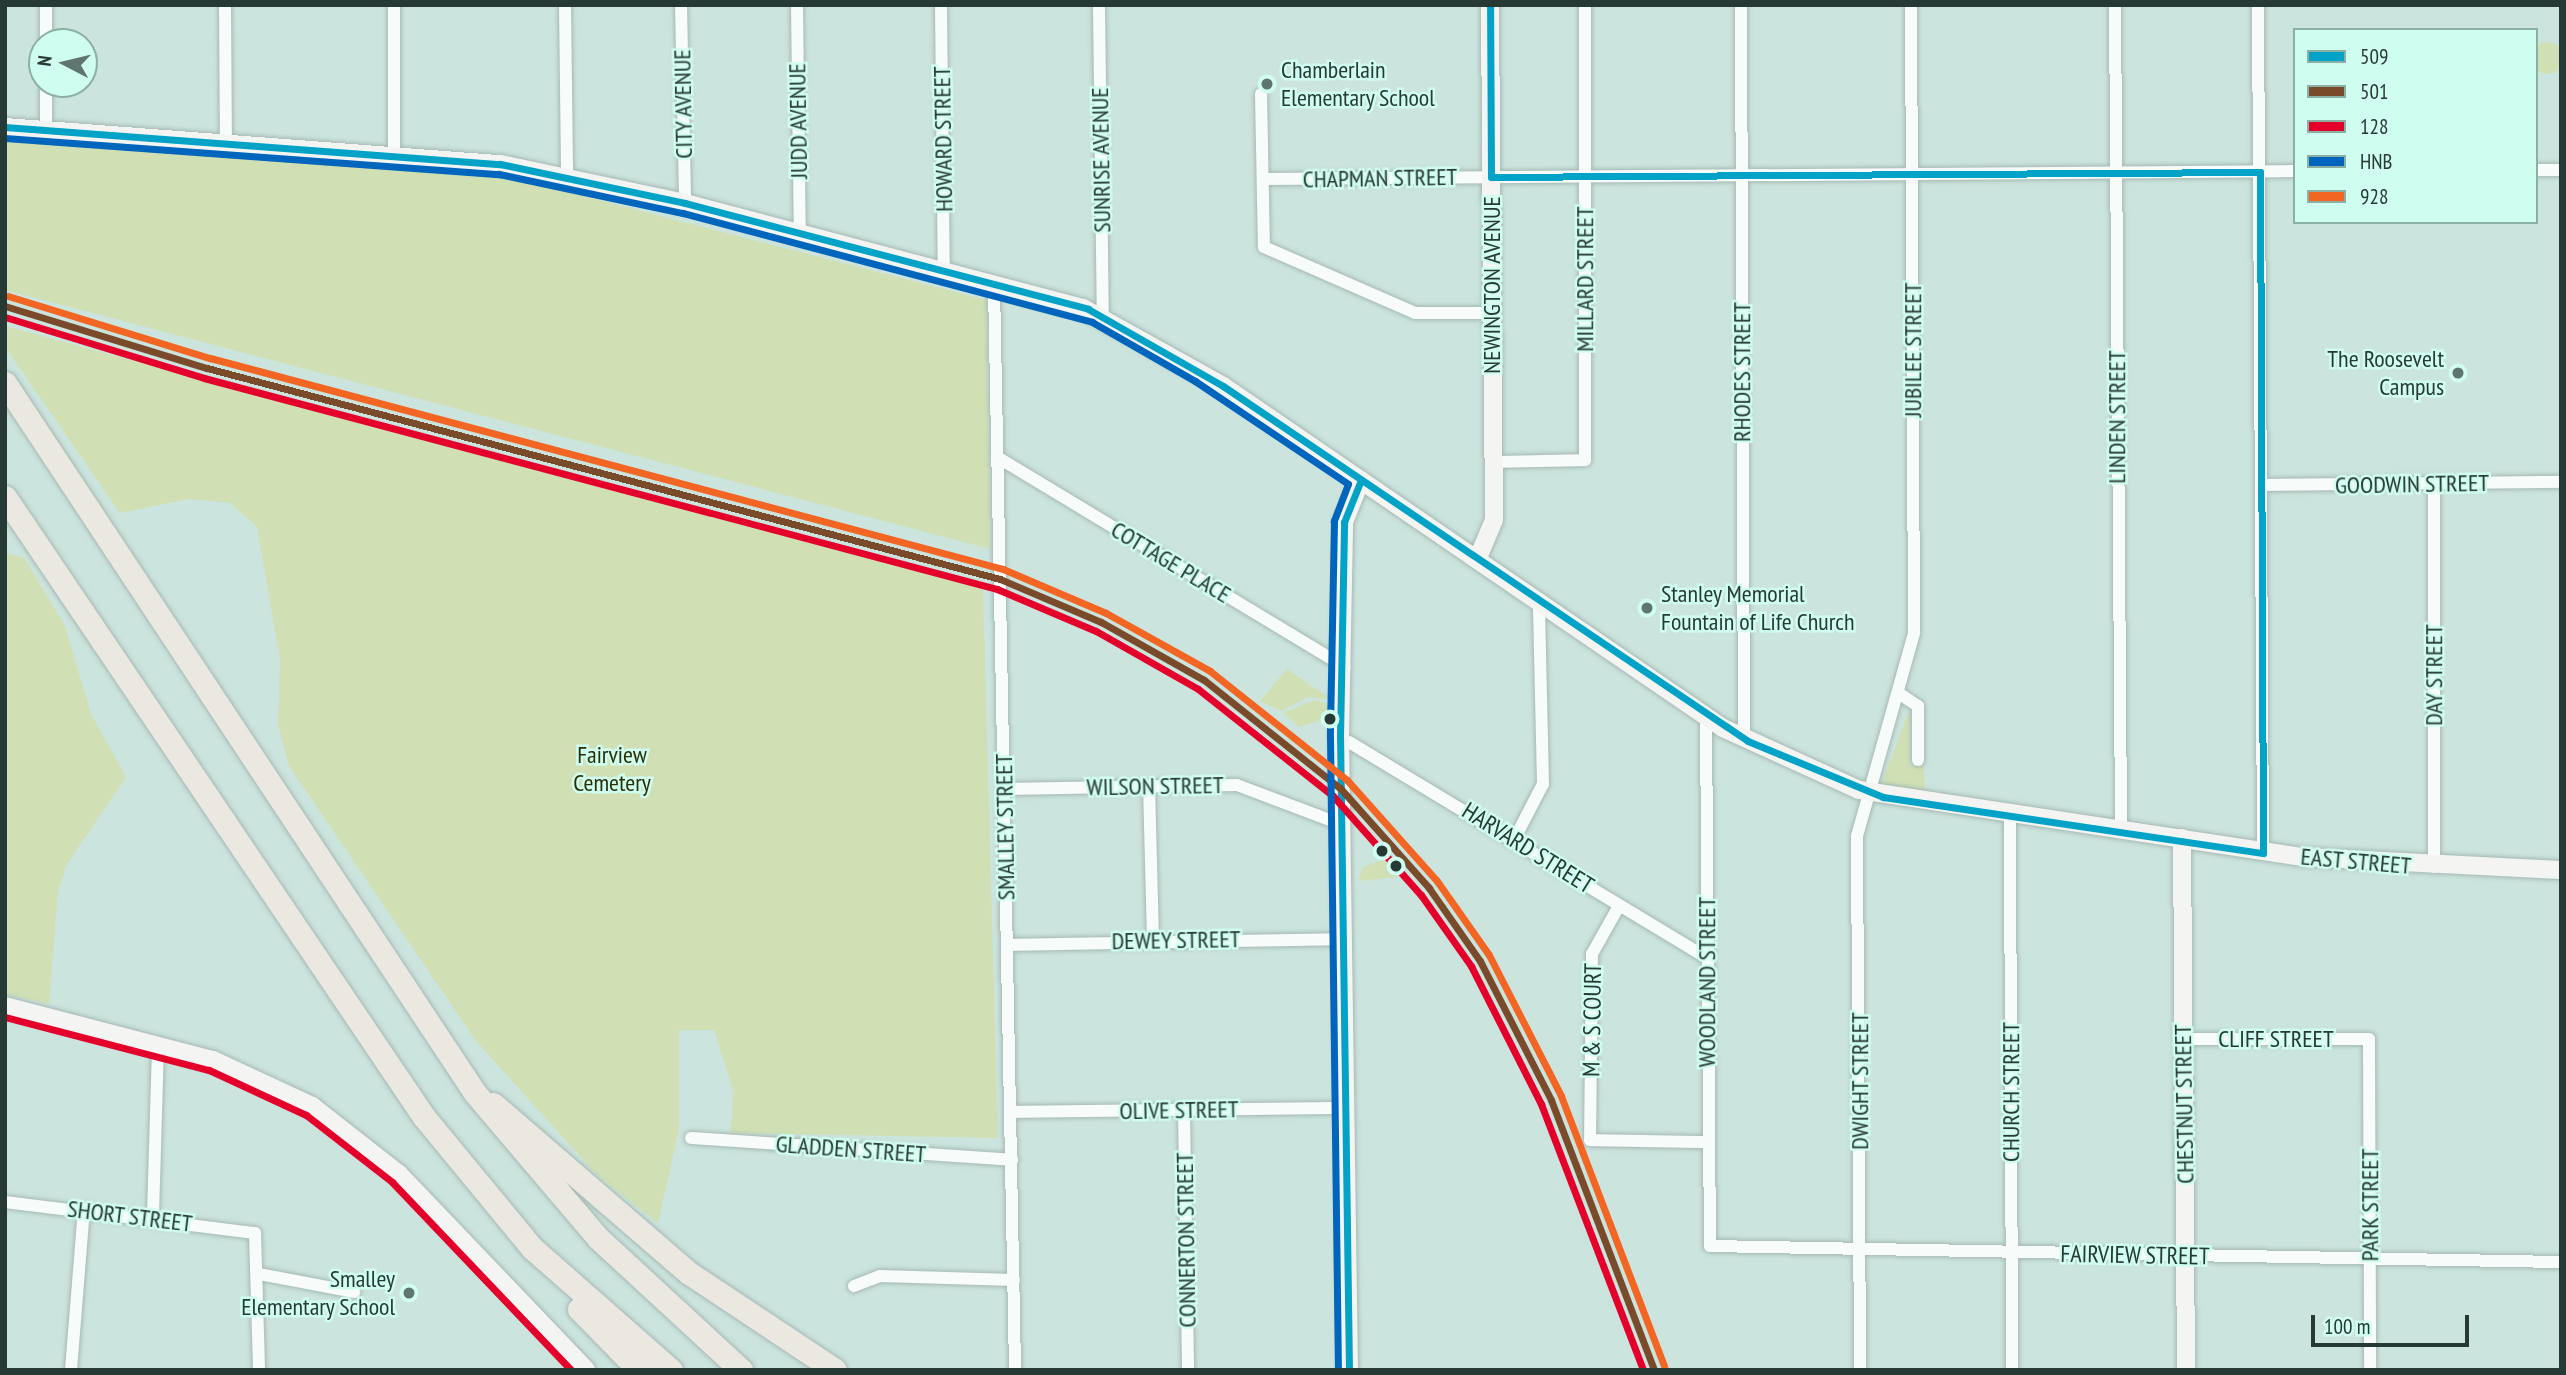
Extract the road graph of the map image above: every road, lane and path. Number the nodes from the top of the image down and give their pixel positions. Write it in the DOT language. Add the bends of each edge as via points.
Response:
graph roads {
  1 [pos="46,5"];
  2 [pos="225,5"];
  3 [pos="394,5"];
  4 [pos="565,5"];
  5 [pos="681,5"];
  6 [pos="797,5"];
  7 [pos="942,5"];
  8 [pos="1099,5"];
  9 [pos="1490,5"];
  10 [pos="1585,5"];
  11 [pos="1741,5"];
  12 [pos="1910,5"];
  13 [pos="2115,5"];
  14 [pos="2258,5"];
  15 [pos="46,28"];
  16 [pos="1261,94"];
  17 [pos="46,98"];
  18 [pos="5,127"];
  19 [pos="46,131"];
  20 [pos="226,145"];
  21 [pos="394,157"];
  22 [pos="2538,170"];
  23 [pos="2561,170"];
  24 [pos="2260,172"];
  25 [pos="2293,172"];
  26 [pos="2116,173"];
  27 [pos="1912,174"];
  28 [pos="1741,175"];
  29 [pos="1585,176"];
  30 [pos="567,177"];
  31 [pos="1491,177"];
  32 [pos="1264,179"];
  33 [pos="685,203"];
  34 [pos="800,236"];
  35 [pos="944,272"];
  36 [pos="994,285"];
  37 [pos="1492,313"];
  38 [pos="1103,316"];
  39 [pos="5,383"];
  40 [pos="997,457"];
  41 [pos="1493,461"];
  42 [pos="1361,480"];
  43 [pos="2561,482"];
  44 [pos="2434,483"];
  45 [pos="2263,485"];
  46 [pos="5,497"];
  47 [pos="1477,560"];
  48 [pos="1539,603"];
  49 [pos="1345,667"];
  50 [pos="1900,694"];
  51 [pos="1706,718"];
  52 [pos="1344,724"];
  53 [pos="1744,740"];
  54 [pos="1349,742"];
  55 [pos="1918,760"];
  56 [pos="1149,786"];
  57 [pos="1004,789"];
  58 [pos="1867,793"];
  59 [pos="2010,814"];
  60 [pos="1340,824"];
  61 [pos="2121,829"];
  62 [pos="1515,838"];
  63 [pos="2182,838"];
  64 [pos="2263,853"];
  65 [pos="1345,858"];
  66 [pos="2434,867"];
  67 [pos="2561,870"];
  68 [pos="1619,906"];
  69 [pos="1153,938"];
  70 [pos="1345,939"];
  71 [pos="1007,944"];
  72 [pos="1706,957"];
  73 [pos="5,1006"];
  74 [pos="2369,1039"];
  75 [pos="2183,1040"];
  76 [pos="158,1045"];
  77 [pos="475,1093"];
  78 [pos="1347,1108"];
  79 [pos="1184,1110"];
  80 [pos="1011,1112"];
  81 [pos="691,1138"];
  82 [pos="1708,1142"];
  83 [pos="1012,1160"];
  84 [pos="5,1202"];
  85 [pos="84,1209"];
  86 [pos="153,1215"];
  87 [pos="528,1243"];
  88 [pos="1710,1247"];
  89 [pos="1861,1249"];
  90 [pos="2011,1254"];
  91 [pos="2185,1255"];
  92 [pos="2370,1257"];
  93 [pos="2561,1262"];
  94 [pos="259,1274"];
  95 [pos="1014,1280"];
  96 [pos="854,1286"];
  97 [pos="354,1292"];
  98 [pos="71,1370"];
  99 [pos="259,1370"];
  100 [pos="586,1370"];
  101 [pos="639,1370"];
  102 [pos="671,1370"];
  103 [pos="741,1370"];
  104 [pos="835,1370"];
  105 [pos="1015,1370"];
  106 [pos="1188,1370"];
  107 [pos="1349,1370"];
  108 [pos="1860,1370"];
  109 [pos="2012,1370"];
  110 [pos="2186,1370"];
  111 [pos="2370,1370"];
  1 -- 15 [label="street"];
  2 -- 20 [label="street"];
  3 -- 21 [label="street"];
  4 -- 30 [label="street"];
  5 -- 33 [label="street, CITY AVENUE"];
  6 -- 34 [label="street, JUDD AVENUE"];
  7 -- 35 [label="street, HOWARD STREET"];
  8 -- 38 [label="street, SUNRISE AVENUE"];
  9 -- 31 [label="main road, NEWINGTON AVENUE"];
  10 -- 29 [label="street, MILLARD STREET"];
  11 -- 28 [label="street, RHODES STREET"];
  12 -- 27 [label="street, JUBILEE STREET"];
  13 -- 26 [label="street, LINDEN STREET"];
  14 -- 24 [label="street"];
  16 -- 32 [label="street"];
  17 -- 19 [label="street"];
  18 -- 19 [label="main road, EAST STREET"];
  19 -- 20 [label="main road, EAST STREET"];
  20 -- 21 [label="main road, EAST STREET"];
  21 -- 30 [label="main road, EAST STREET" via="500,164"];
  22 -- 23 [label="street"];
  24 -- 25 [label="street, CHAPMAN STREET"];
  24 -- 26 [label="street, CHAPMAN STREET"];
  24 -- 45 [label="street"];
  26 -- 27 [label="street, CHAPMAN STREET"];
  26 -- 61 [label="street, LINDEN STREET"];
  27 -- 28 [label="street, CHAPMAN STREET"];
  27 -- 50 [label="street, JUBILEE STREET" via="1914,633"];
  28 -- 29 [label="street, CHAPMAN STREET"];
  28 -- 53 [label="street, RHODES STREET"];
  29 -- 31 [label="street, CHAPMAN STREET"];
  29 -- 41 [label="street, MILLARD STREET" via="1585,460"];
  30 -- 33 [label="main road, EAST STREET"];
  31 -- 32 [label="street, CHAPMAN STREET"];
  31 -- 37 [label="main road, NEWINGTON AVENUE"];
  32 -- 37 [label="street" via="1264,247 1415,313"];
  33 -- 34 [label="main road, EAST STREET"];
  34 -- 35 [label="main road, EAST STREET"];
  35 -- 36 [label="main road, EAST STREET"];
  36 -- 38 [label="main road, EAST STREET"];
  36 -- 40 [label="street, SMALLEY STREET"];
  37 -- 41 [label="main road, NEWINGTON AVENUE"];
  38 -- 42 [label="main road, EAST STREET" via="1223,386"];
  39 -- 77 [label="highway"];
  40 -- 49 [label="street, COTTAGE PLACE"];
  40 -- 57 [label="street, SMALLEY STREET"];
  41 -- 47 [label="main road, NEWINGTON AVENUE" via="1493,531"];
  42 -- 47 [label="main road, EAST STREET"];
  42 -- 49 [label="main road" via="1344,522"];
  43 -- 44 [label="street, GOODWIN STREET"];
  44 -- 45 [label="street, GOODWIN STREET"];
  44 -- 66 [label="street, DAY STREET"];
  45 -- 64 [label="street"];
  46 -- 87 [label="highway" via="407,1094"];
  47 -- 48 [label="main road, EAST STREET"];
  48 -- 51 [label="main road, EAST STREET"];
  48 -- 62 [label="street" via="1543,784"];
  49 -- 52 [label="main road"];
  50 -- 55 [label="street" via="1918,706"];
  50 -- 58 [label="street, JUBILEE STREET"];
  51 -- 53 [label="main road, EAST STREET"];
  51 -- 72 [label="street, WOODLAND STREET"];
  52 -- 54 [label="main road"];
  52 -- 60 [label="main road"];
  53 -- 58 [label="main road, EAST STREET"];
  54 -- 62 [label="street, HARVARD STREET"];
  54 -- 65 [label="main road"];
  56 -- 57 [label="street, WILSON STREET"];
  56 -- 60 [label="street, WILSON STREET" via="1237,785"];
  56 -- 69 [label="street"];
  57 -- 71 [label="street, SMALLEY STREET"];
  58 -- 59 [label="main road, EAST STREET"];
  58 -- 89 [label="street, DWIGHT STREET" via="1857,850"];
  59 -- 61 [label="main road, EAST STREET"];
  59 -- 90 [label="street, CHURCH STREET"];
  60 -- 65 [label="main road"];
  61 -- 63 [label="main road, EAST STREET"];
  62 -- 68 [label="street, HARVARD STREET"];
  63 -- 64 [label="main road, EAST STREET"];
  63 -- 75 [label="main road, CHESTNUT STREET"];
  64 -- 66 [label="main road, EAST STREET"];
  65 -- 70 [label="main road"];
  66 -- 67 [label="main road, EAST STREET"];
  68 -- 72 [label="street, HARVARD STREET"];
  68 -- 82 [label="street, M & S COURT" via="1592,954 1590,1140"];
  69 -- 70 [label="street, DEWEY STREET"];
  69 -- 71 [label="street, DEWEY STREET"];
  70 -- 78 [label="main road"];
  71 -- 80 [label="street, SMALLEY STREET"];
  72 -- 82 [label="street, WOODLAND STREET"];
  73 -- 76 [label="main road"];
  74 -- 75 [label="street, CLIFF STREET"];
  74 -- 92 [label="street, PARK STREET"];
  75 -- 91 [label="main road, CHESTNUT STREET"];
  76 -- 86 [label="street"];
  76 -- 100 [label="main road" via="268,1082 358,1138"];
  77 -- 103 [label="highway" via="605,1246"];
  77 -- 104 [label="highway" via="528,1129 689,1273"];
  78 -- 79 [label="street, OLIVE STREET"];
  78 -- 107 [label="main road"];
  79 -- 80 [label="street, OLIVE STREET"];
  79 -- 106 [label="street, CONNERTON STREET"];
  80 -- 83 [label="street, SMALLEY STREET"];
  81 -- 83 [label="street, GLADDEN STREET"];
  82 -- 88 [label="street, WOODLAND STREET"];
  83 -- 95 [label="street, SMALLEY STREET"];
  84 -- 85 [label="street, SHORT STREET"];
  85 -- 86 [label="street, SHORT STREET"];
  85 -- 98 [label="street"];
  86 -- 94 [label="street, SHORT STREET" via="255,1233"];
  87 -- 101 [label="highway"];
  87 -- 102 [label="highway"];
  88 -- 89 [label="street, FAIRVIEW STREET"];
  89 -- 90 [label="street, FAIRVIEW STREET"];
  89 -- 108 [label="street, DWIGHT STREET"];
  90 -- 91 [label="street, FAIRVIEW STREET"];
  90 -- 109 [label="street, CHURCH STREET"];
  91 -- 92 [label="street, FAIRVIEW STREET"];
  91 -- 110 [label="main road, CHESTNUT STREET"];
  92 -- 93 [label="street, FAIRVIEW STREET"];
  92 -- 111 [label="street, PARK STREET"];
  94 -- 97 [label="street"];
  94 -- 99 [label="street"];
  95 -- 96 [label="street" via="880,1276"];
  95 -- 105 [label="street, SMALLEY STREET"];
}
